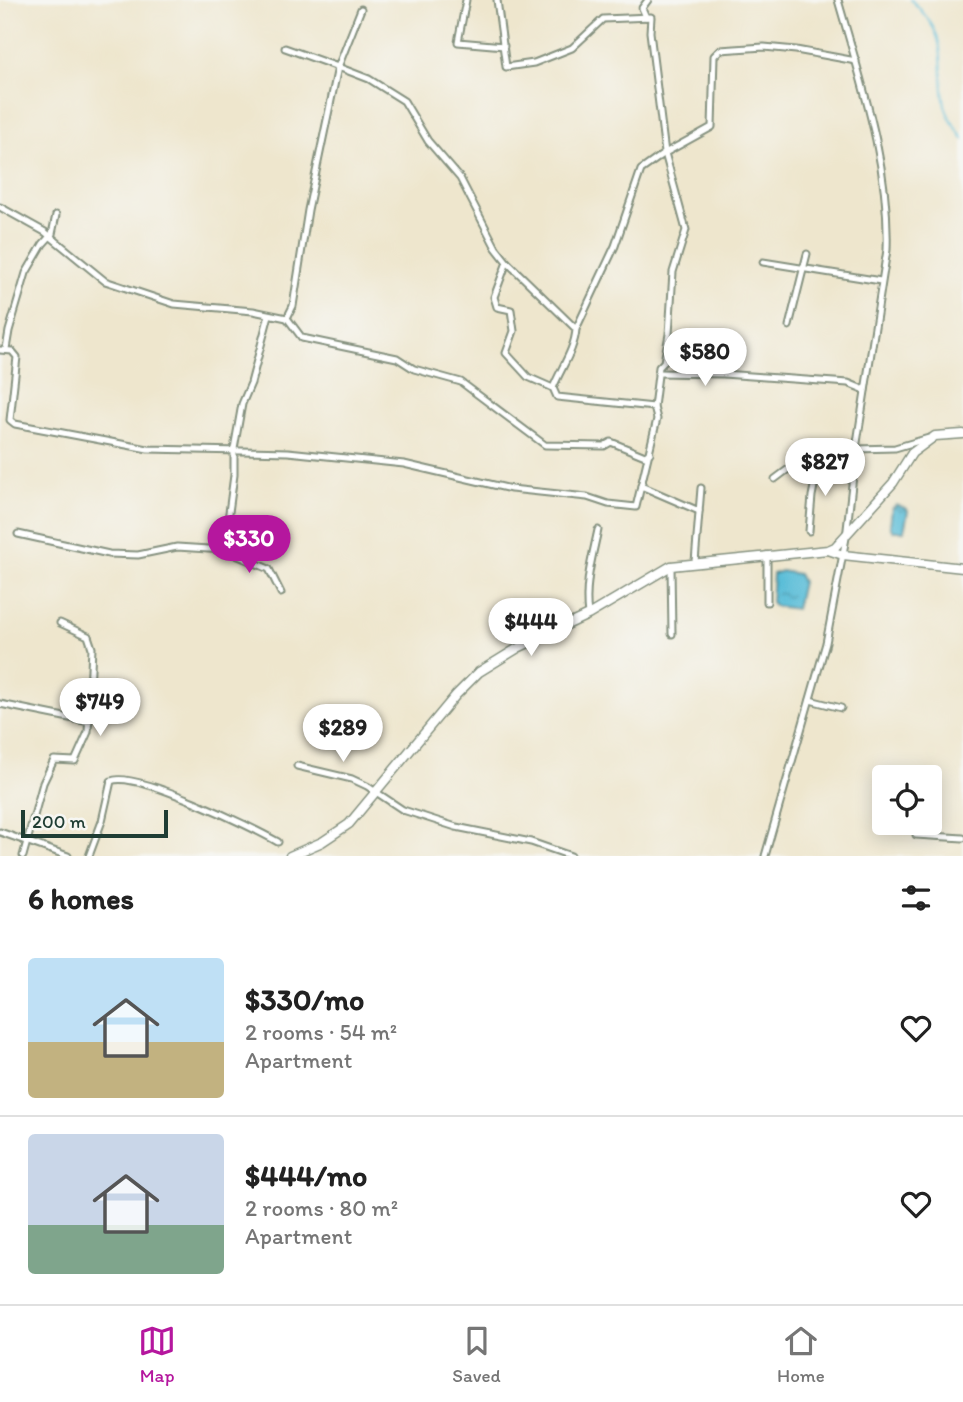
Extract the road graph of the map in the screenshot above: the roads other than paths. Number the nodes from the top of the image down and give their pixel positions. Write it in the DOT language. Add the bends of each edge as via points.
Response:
graph roads {
  1 [pos="466,0"];
  2 [pos="497,0"];
  3 [pos="648,0"];
  4 [pos="838,0"];
  5 [pos="361,9"];
  6 [pos="646,17"];
  7 [pos="504,46"];
  8 [pos="285,48"];
  9 [pos="856,61"];
  10 [pos="338,67"];
  11 [pos="665,153"];
  12 [pos="0,207"];
  13 [pos="56,215"];
  14 [pos="50,235"];
  15 [pos="807,254"];
  16 [pos="507,262"];
  17 [pos="764,262"];
  18 [pos="804,270"];
  19 [pos="881,282"];
  20 [pos="269,315"];
  21 [pos="287,318"];
  22 [pos="789,326"];
  23 [pos="576,329"];
  24 [pos="3,350"];
  25 [pos="658,373"];
  26 [pos="553,388"];
  27 [pos="865,390"];
  28 [pos="653,407"];
  29 [pos="963,434"];
  30 [pos="935,436"];
  31 [pos="234,449"];
  32 [pos="856,449"];
  33 [pos="650,453"];
  34 [pos="819,462"];
  35 [pos="775,480"];
  36 [pos="641,486"];
  37 [pos="701,488"];
  38 [pos="699,511"];
  39 [pos="598,530"];
  40 [pos="810,531"];
  41 [pos="18,534"];
  42 [pos="846,538"];
  43 [pos="224,550"];
  44 [pos="828,550"];
  45 [pos="767,555"];
  46 [pos="843,555"];
  47 [pos="695,562"];
  48 [pos="671,566"];
  49 [pos="963,568"];
  50 [pos="281,593"];
  51 [pos="767,603"];
  52 [pos="587,615"];
  53 [pos="60,623"];
  54 [pos="672,634"];
  55 [pos="810,700"];
  56 [pos="0,704"];
  57 [pos="841,708"];
  58 [pos="89,722"];
  59 [pos="297,766"];
  60 [pos="375,791"];
  61 [pos="0,832"];
  62 [pos="916,835"];
  63 [pos="963,838"];
  64 [pos="28,841"];
  65 [pos="278,842"];
  66 [pos="23,856"];
  67 [pos="68,856"];
  68 [pos="89,856"];
  69 [pos="291,856"];
  70 [pos="570,856"];
  71 [pos="765,856"];
  1 -- 7 [label="street" via="458,42"];
  2 -- 7 [label="street"];
  3 -- 6 [label="street" via="642,8"];
  4 -- 9 [label="street"];
  5 -- 10 [label="street"];
  6 -- 7 [label="street" via="603,19 572,48 534,63 506,67"];
  6 -- 11 [label="street" via="651,17"];
  8 -- 10 [label="street"];
  9 -- 11 [label="street" via="764,47 720,50 714,56 712,127"];
  9 -- 19 [label="street" via="880,159 888,216"];
  10 -- 16 [label="street" via="369,79 404,101 428,141 460,178"];
  10 -- 21 [label="street" via="295,298"];
  11 -- 23 [label="street" via="641,170 615,246"];
  11 -- 25 [label="street" via="686,230 673,272 669,334"];
  12 -- 14 [label="street"];
  13 -- 14 [label="street"];
  14 -- 20 [label="street" via="105,281 174,304"];
  14 -- 24 [label="street" via="26,273"];
  15 -- 18 [label="street"];
  16 -- 23 [label="street"];
  16 -- 26 [label="street" via="494,298 497,307 511,310 514,331 506,353 528,377"];
  17 -- 18 [label="street"];
  18 -- 19 [label="street"];
  18 -- 22 [label="street"];
  19 -- 27 [label="street"];
  20 -- 21 [label="street"];
  20 -- 31 [label="street" via="242,404"];
  21 -- 33 [label="street" via="302,338 397,358 414,369 461,382 545,445 604,446 611,442 645,456"];
  23 -- 26 [label="street" via="575,343"];
  24 -- 31 [label="street" via="17,357 10,420 15,424 148,449"];
  25 -- 27 [label="street" via="848,383"];
  25 -- 28 [label="street"];
  26 -- 28 [label="street" via="557,397"];
  27 -- 32 [label="street"];
  28 -- 33 [label="street" via="657,419"];
  29 -- 30 [label="main road"];
  30 -- 32 [label="street" via="895,448"];
  30 -- 42 [label="main road" via="912,453 893,484"];
  31 -- 36 [label="street" via="404,464 511,489 636,507"];
  31 -- 43 [label="street"];
  32 -- 34 [label="street"];
  32 -- 42 [label="street"];
  33 -- 36 [label="street"];
  34 -- 35 [label="street" via="799,461"];
  34 -- 40 [label="street"];
  36 -- 38 [label="street"];
  37 -- 38 [label="street"];
  38 -- 47 [label="street"];
  39 -- 52 [label="street"];
  41 -- 43 [label="street" via="109,554 138,555 177,547"];
  42 -- 44 [label="main road"];
  42 -- 46 [label="street"];
  43 -- 50 [label="street" via="269,569"];
  44 -- 45 [label="main road"];
  44 -- 46 [label="main road"];
  45 -- 47 [label="main road"];
  45 -- 51 [label="street"];
  46 -- 49 [label="main road"];
  46 -- 55 [label="street"];
  47 -- 48 [label="main road"];
  48 -- 52 [label="main road"];
  48 -- 54 [label="street"];
  52 -- 60 [label="main road" via="479,671"];
  53 -- 58 [label="street" via="88,636 92,648"];
  55 -- 57 [label="street"];
  55 -- 71 [label="street"];
  56 -- 58 [label="street"];
  58 -- 64 [label="street" via="75,761 54,760"];
  59 -- 60 [label="street" via="352,779"];
  60 -- 69 [label="main road" via="349,824"];
  60 -- 70 [label="street" via="402,810"];
  61 -- 64 [label="street"];
  62 -- 63 [label="street"];
  64 -- 66 [label="street"];
  64 -- 67 [label="street"];
  65 -- 68 [label="street" via="151,785 117,778 111,781"];
}
